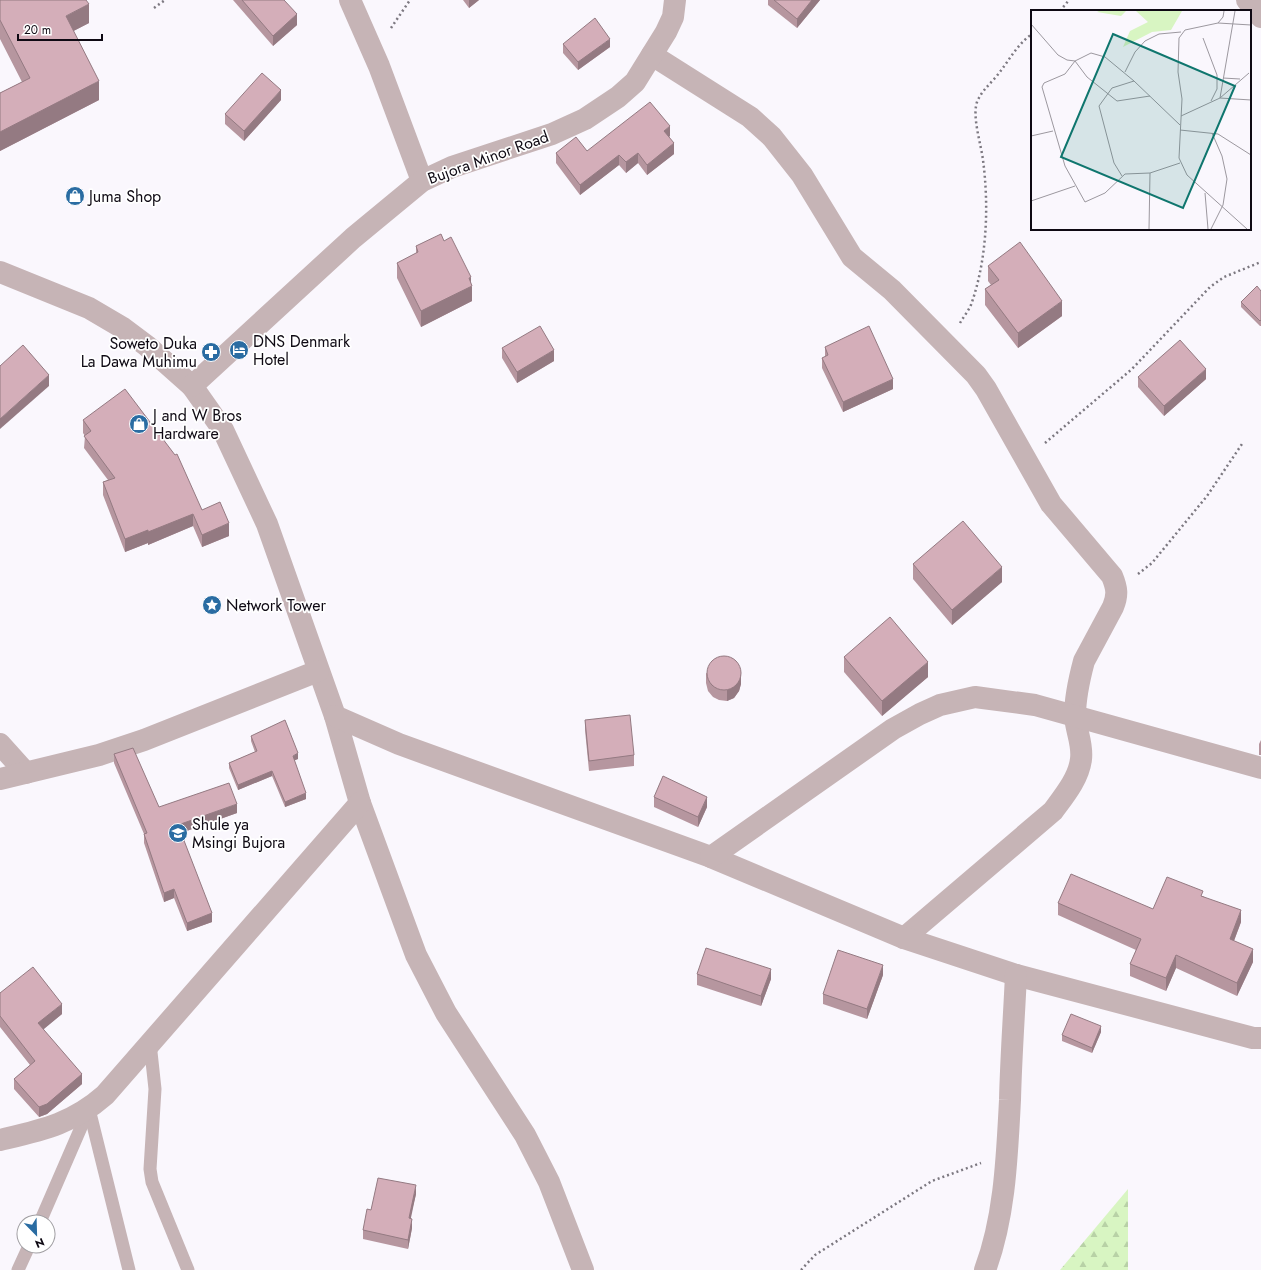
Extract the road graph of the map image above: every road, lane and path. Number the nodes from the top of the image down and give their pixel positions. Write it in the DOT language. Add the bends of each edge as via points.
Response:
graph roads {
  1 [pos="165,0"];
  2 [pos="350,0"];
  3 [pos="410,0"];
  4 [pos="675,0"];
  5 [pos="1069,0"];
  6 [pos="1247,0"];
  7 [pos="154,8"];
  8 [pos="1061,10"];
  9 [pos="1261,17"];
  10 [pos="1031,35"];
  11 [pos="374,54"];
  12 [pos="652,55"];
  13 [pos="422,181"];
  14 [pos="1261,262"];
  15 [pos="0,272"];
  16 [pos="947,346"];
  17 [pos="192,386"];
  18 [pos="1242,444"];
  19 [pos="1027,459"];
  20 [pos="1117,588"];
  21 [pos="318,671"];
  22 [pos="335,716"];
  23 [pos="1075,716"];
  24 [pos="0,744"];
  25 [pos="1261,768"];
  26 [pos="26,773"];
  27 [pos="0,779"];
  28 [pos="360,803"];
  29 [pos="710,857"];
  30 [pos="904,938"];
  31 [pos="1016,975"];
  32 [pos="1261,1038"];
  33 [pos="150,1043"];
  34 [pos="90,1109"];
  35 [pos="0,1140"];
  36 [pos="1006,1154"];
  37 [pos="44,1214"];
  38 [pos="25,1254"];
  39 [pos="18,1270"];
  40 [pos="129,1270"];
  41 [pos="188,1270"];
  42 [pos="583,1270"];
  43 [pos="801,1270"];
  44 [pos="985,1270"];
  1 -- 7 [label="path"];
  2 -- 11 [label="street"];
  3 -- 11 [label="path"];
  4 -- 12 [label="street, Bujora Minor Road" via="672,17"];
  5 -- 8 [label="path"];
  6 -- 9 [label="street"];
  10 -- 16 [label="path" via="1023,40 995,78 984,88 976,103 985,185 986,226 972,303"];
  11 -- 13 [label="street"];
  12 -- 13 [label="street, Bujora Minor Road" via="635,82 585,119 552,134 452,167"];
  12 -- 16 [label="street" via="750,117 772,137 802,175 852,257 892,290"];
  13 -- 17 [label="street, Bujora Minor Road" via="353,238"];
  14 -- 19 [label="path" via="1224,277 1210,287 1132,369"];
  15 -- 17 [label="street" via="89,308 123,328"];
  16 -- 19 [label="street" via="986,389"];
  17 -- 21 [label="street" via="223,430 267,524"];
  18 -- 20 [label="path" via="1207,496 1160,554"];
  19 -- 20 [label="street" via="1057,514 1104,565"];
  20 -- 23 [label="street" via="1117,598 1113,607 1084,661"];
  21 -- 22 [label="street"];
  21 -- 26 [label="street" via="144,740 99,755"];
  22 -- 28 [label="street"];
  22 -- 29 [label="street" via="399,744"];
  23 -- 25 [label="street"];
  23 -- 29 [label="street" via="1035,705 975,697 940,705 894,729"];
  23 -- 30 [label="street" via="1081,747 1079,768 1053,811"];
  24 -- 26 [label="street"];
  26 -- 27 [label="street"];
  28 -- 33 [label="street"];
  28 -- 42 [label="street" via="416,955 446,1013 525,1134 550,1182"];
  29 -- 30 [label="street"];
  30 -- 31 [label="street"];
  31 -- 32 [label="street" via="1174,1018"];
  31 -- 36 [label="street"];
  33 -- 34 [label="street"];
  33 -- 41 [label="lane" via="155,1090 150,1169 152,1182"];
  34 -- 35 [label="street" via="53,1127"];
  34 -- 37 [label="lane"];
  34 -- 40 [label="lane"];
  36 -- 43 [label="path" via="932,1181 815,1255"];
  36 -- 44 [label="street" via="995,1238"];
  38 -- 39 [label="lane"];
}
